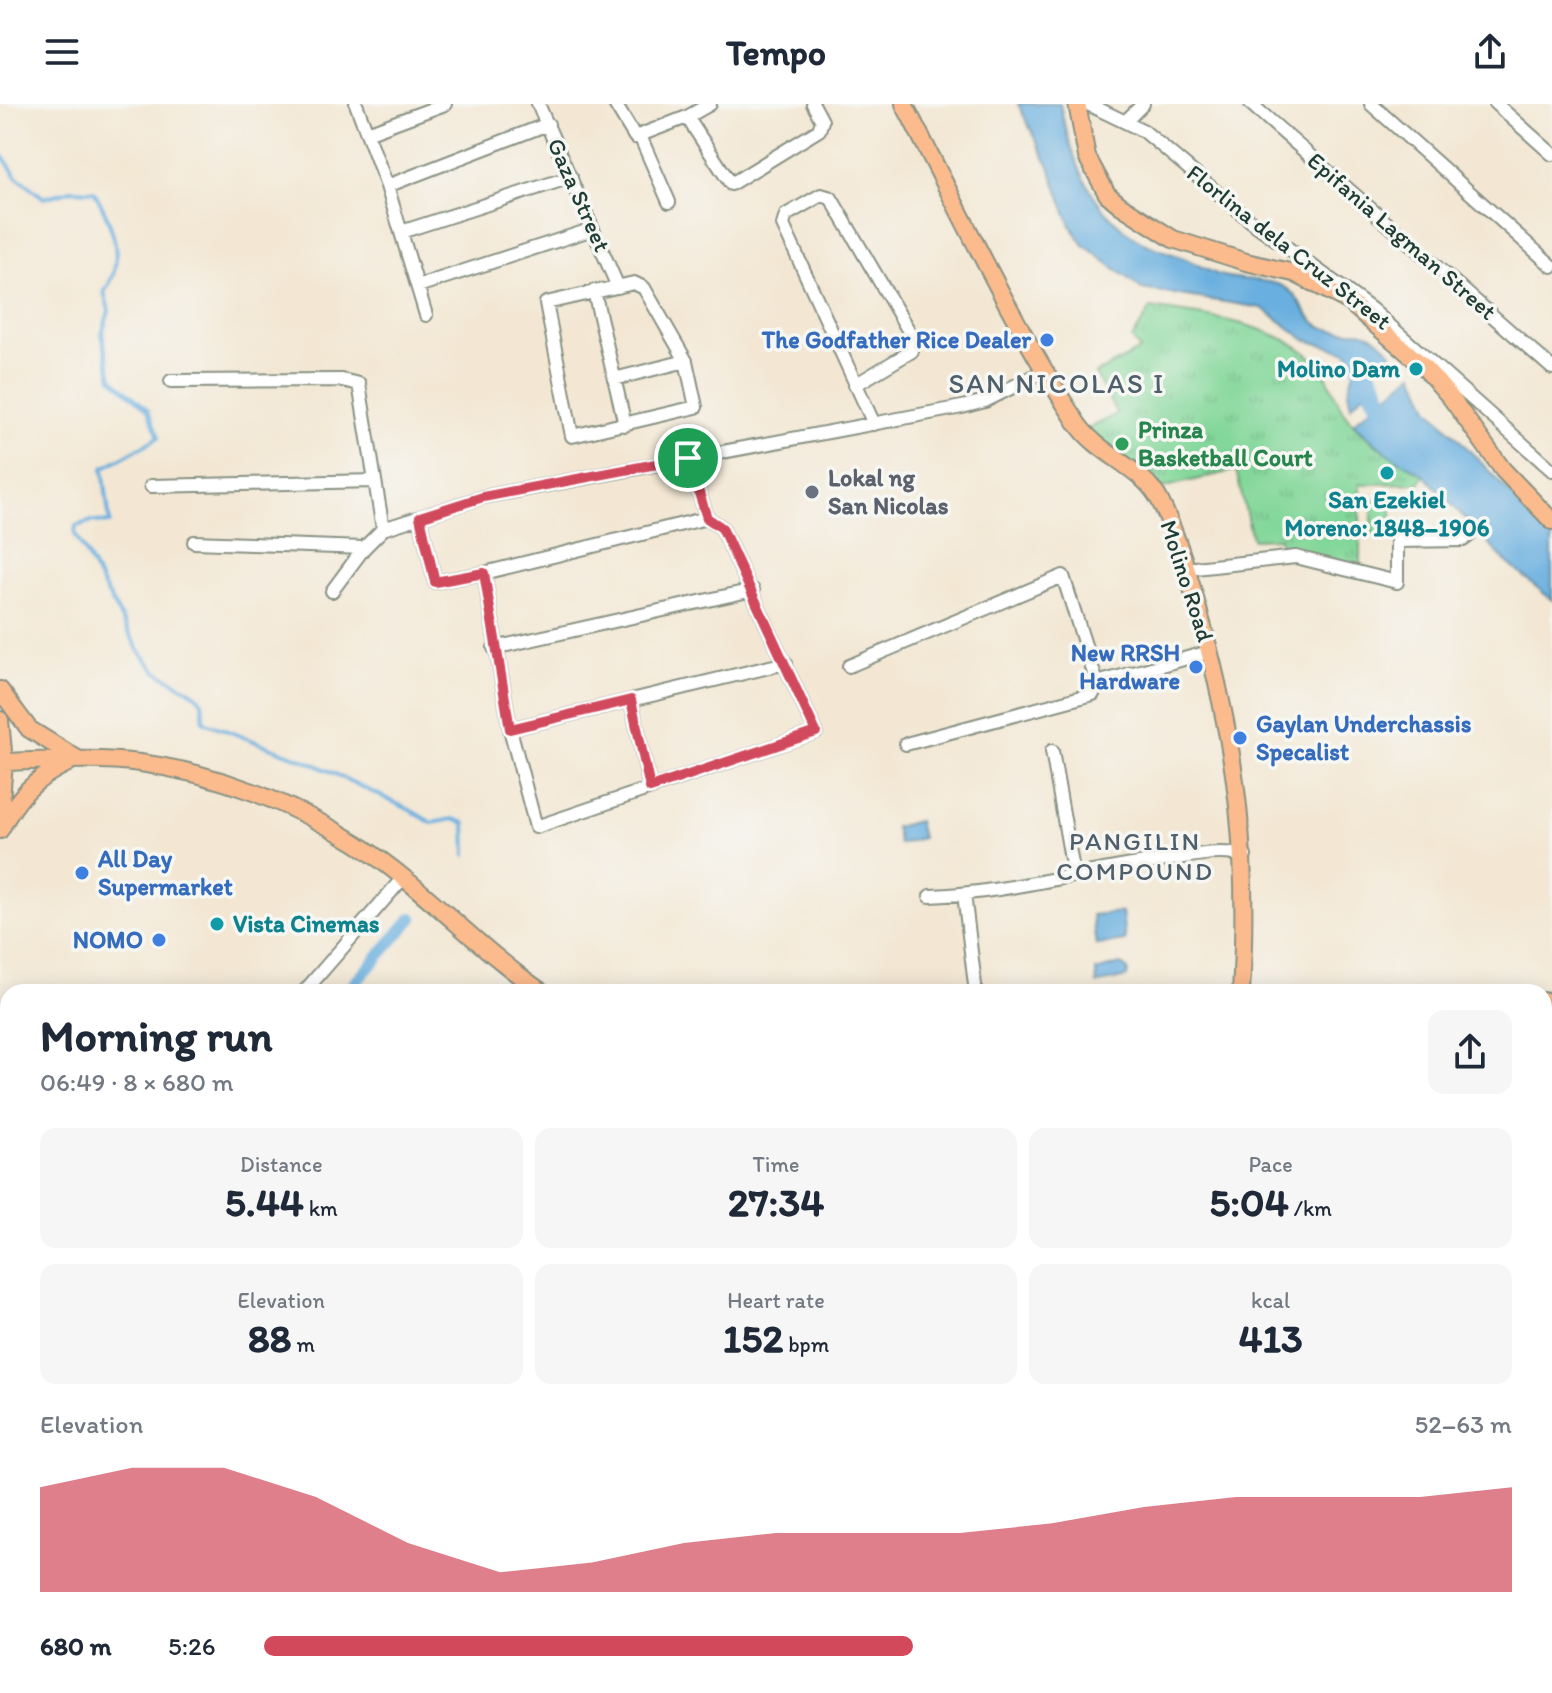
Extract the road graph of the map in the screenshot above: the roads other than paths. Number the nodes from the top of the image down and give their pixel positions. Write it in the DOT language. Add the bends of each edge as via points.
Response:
graph roads {
  1 [pos="356,104"];
  2 [pos="445,104"];
  3 [pos="538,104"];
  4 [pos="615,104"];
  5 [pos="710,104"];
  6 [pos="813,104"];
  7 [pos="904,104"];
  8 [pos="1077,104"];
  9 [pos="1088,104"];
  10 [pos="1143,104"];
  11 [pos="1251,104"];
  12 [pos="1371,104"];
  13 [pos="1515,104"];
  14 [pos="1499,107"];
  15 [pos="687,117"];
  16 [pos="1126,121"];
  17 [pos="548,124"];
  18 [pos="367,133"];
  19 [pos="640,136"];
  20 [pos="1552,154"];
  21 [pos="571,177"];
  22 [pos="387,186"];
  23 [pos="669,202"];
  24 [pos="593,229"];
  25 [pos="401,232"];
  26 [pos="1552,266"];
  27 [pos="418,286"];
  28 [pos="618,287"];
  29 [pos="594,291"];
  30 [pos="426,315"];
  31 [pos="686,361"];
  32 [pos="1552,368"];
  33 [pos="1046,370"];
  34 [pos="614,379"];
  35 [pos="171,381"];
  36 [pos="855,385"];
  37 [pos="874,424"];
  38 [pos="625,425"];
  39 [pos="688,458"];
  40 [pos="1552,470"];
  41 [pos="374,481"];
  42 [pos="151,486"];
  43 [pos="420,517"];
  44 [pos="707,518"];
  45 [pos="1552,521"];
  46 [pos="383,529"];
  47 [pos="1471,534"];
  48 [pos="194,542"];
  49 [pos="364,548"];
  50 [pos="1186,569"];
  51 [pos="484,573"];
  52 [pos="753,590"];
  53 [pos="332,591"];
  54 [pos="494,648"];
  55 [pos="1209,652"];
  56 [pos="786,663"];
  57 [pos="849,666"];
  58 [pos="1097,683"];
  59 [pos="0,690"];
  60 [pos="631,700"];
  61 [pos="0,720"];
  62 [pos="510,729"];
  63 [pos="906,744"];
  64 [pos="1052,751"];
  65 [pos="77,759"];
  66 [pos="2,762"];
  67 [pos="650,788"];
  68 [pos="0,814"];
  69 [pos="0,830"];
  70 [pos="1245,856"];
  71 [pos="1074,876"];
  72 [pos="402,879"];
  73 [pos="964,894"];
  74 [pos="930,896"];
  75 [pos="311,984"];
  76 [pos="531,984"];
  77 [pos="975,984"];
  78 [pos="1241,984"];
  1 -- 18 [label="street"];
  2 -- 18 [label="street"];
  3 -- 17 [label="street, Gaza Street"];
  4 -- 19 [label="street" via="631,132"];
  5 -- 15 [label="street"];
  6 -- 15 [label="street" via="822,121 819,130 731,184"];
  7 -- 33 [label="main road, Molino Road"];
  8 -- 45 [label="main road" via="1087,157 1107,194 1173,239 1294,273 1348,301 1424,367 1483,446"];
  9 -- 16 [label="street, Florlina dela Cruz Street"];
  10 -- 16 [label="street"];
  11 -- 32 [label="street, Epifania Lagman Street"];
  12 -- 26 [label="street"];
  13 -- 14 [label="street"];
  14 -- 20 [label="street"];
  15 -- 19 [label="street"];
  16 -- 40 [label="street, Florlina dela Cruz Street" via="1371,309"];
  17 -- 21 [label="street, Gaza Street"];
  17 -- 22 [label="street"];
  18 -- 22 [label="street"];
  19 -- 23 [label="street"];
  21 -- 24 [label="street, Gaza Street"];
  21 -- 25 [label="street"];
  22 -- 25 [label="street"];
  24 -- 27 [label="street"];
  24 -- 28 [label="street, Gaza Street"];
  25 -- 27 [label="street"];
  27 -- 30 [label="street"];
  28 -- 29 [label="street"];
  28 -- 31 [label="street" via="634,283 644,288"];
  29 -- 34 [label="street"];
  29 -- 38 [label="street" via="546,303 572,436"];
  31 -- 34 [label="street"];
  31 -- 38 [label="street" via="696,407"];
  33 -- 37 [label="street" via="985,401"];
  33 -- 50 [label="main road, Molino Road" via="1085,433 1156,493"];
  34 -- 38 [label="street"];
  35 -- 41 [label="street" via="352,381 363,389"];
  36 -- 36 [label="street" via="783,225 786,215 821,195 831,198 914,340 912,351"];
  36 -- 37 [label="street"];
  37 -- 39 [label="street"];
  39 -- 43 [label="street" via="483,497"];
  39 -- 44 [label="street"];
  41 -- 42 [label="street"];
  41 -- 46 [label="street"];
  43 -- 46 [label="street"];
  43 -- 51 [label="street" via="435,582"];
  44 -- 51 [label="street"];
  44 -- 52 [label="street" via="722,528"];
  46 -- 49 [label="street"];
  47 -- 50 [label="street" via="1463,540 1397,541 1397,582 1296,557"];
  48 -- 49 [label="street"];
  49 -- 53 [label="street"];
  50 -- 55 [label="main road, Molino Road"];
  51 -- 54 [label="street"];
  52 -- 54 [label="street"];
  52 -- 56 [label="street"];
  54 -- 62 [label="street"];
  55 -- 58 [label="street"];
  55 -- 70 [label="main road, Molino Road" via="1235,769"];
  56 -- 60 [label="street"];
  56 -- 67 [label="street" via="816,732"];
  57 -- 58 [label="street" via="1063,576"];
  58 -- 63 [label="street" via="1093,694"];
  59 -- 65 [label="main road" via="29,729"];
  60 -- 62 [label="street"];
  60 -- 67 [label="street"];
  61 -- 66 [label="main road"];
  62 -- 67 [label="street" via="536,827"];
  64 -- 71 [label="street"];
  65 -- 66 [label="main road"];
  65 -- 69 [label="main road" via="40,776"];
  65 -- 72 [label="main road" via="140,763 251,790 357,844"];
  66 -- 68 [label="main road"];
  70 -- 71 [label="street" via="1129,863"];
  70 -- 78 [label="main road, Molino Road"];
  71 -- 73 [label="street"];
  72 -- 75 [label="street"];
  72 -- 76 [label="main road"];
  73 -- 74 [label="street"];
  73 -- 77 [label="street"];
}
